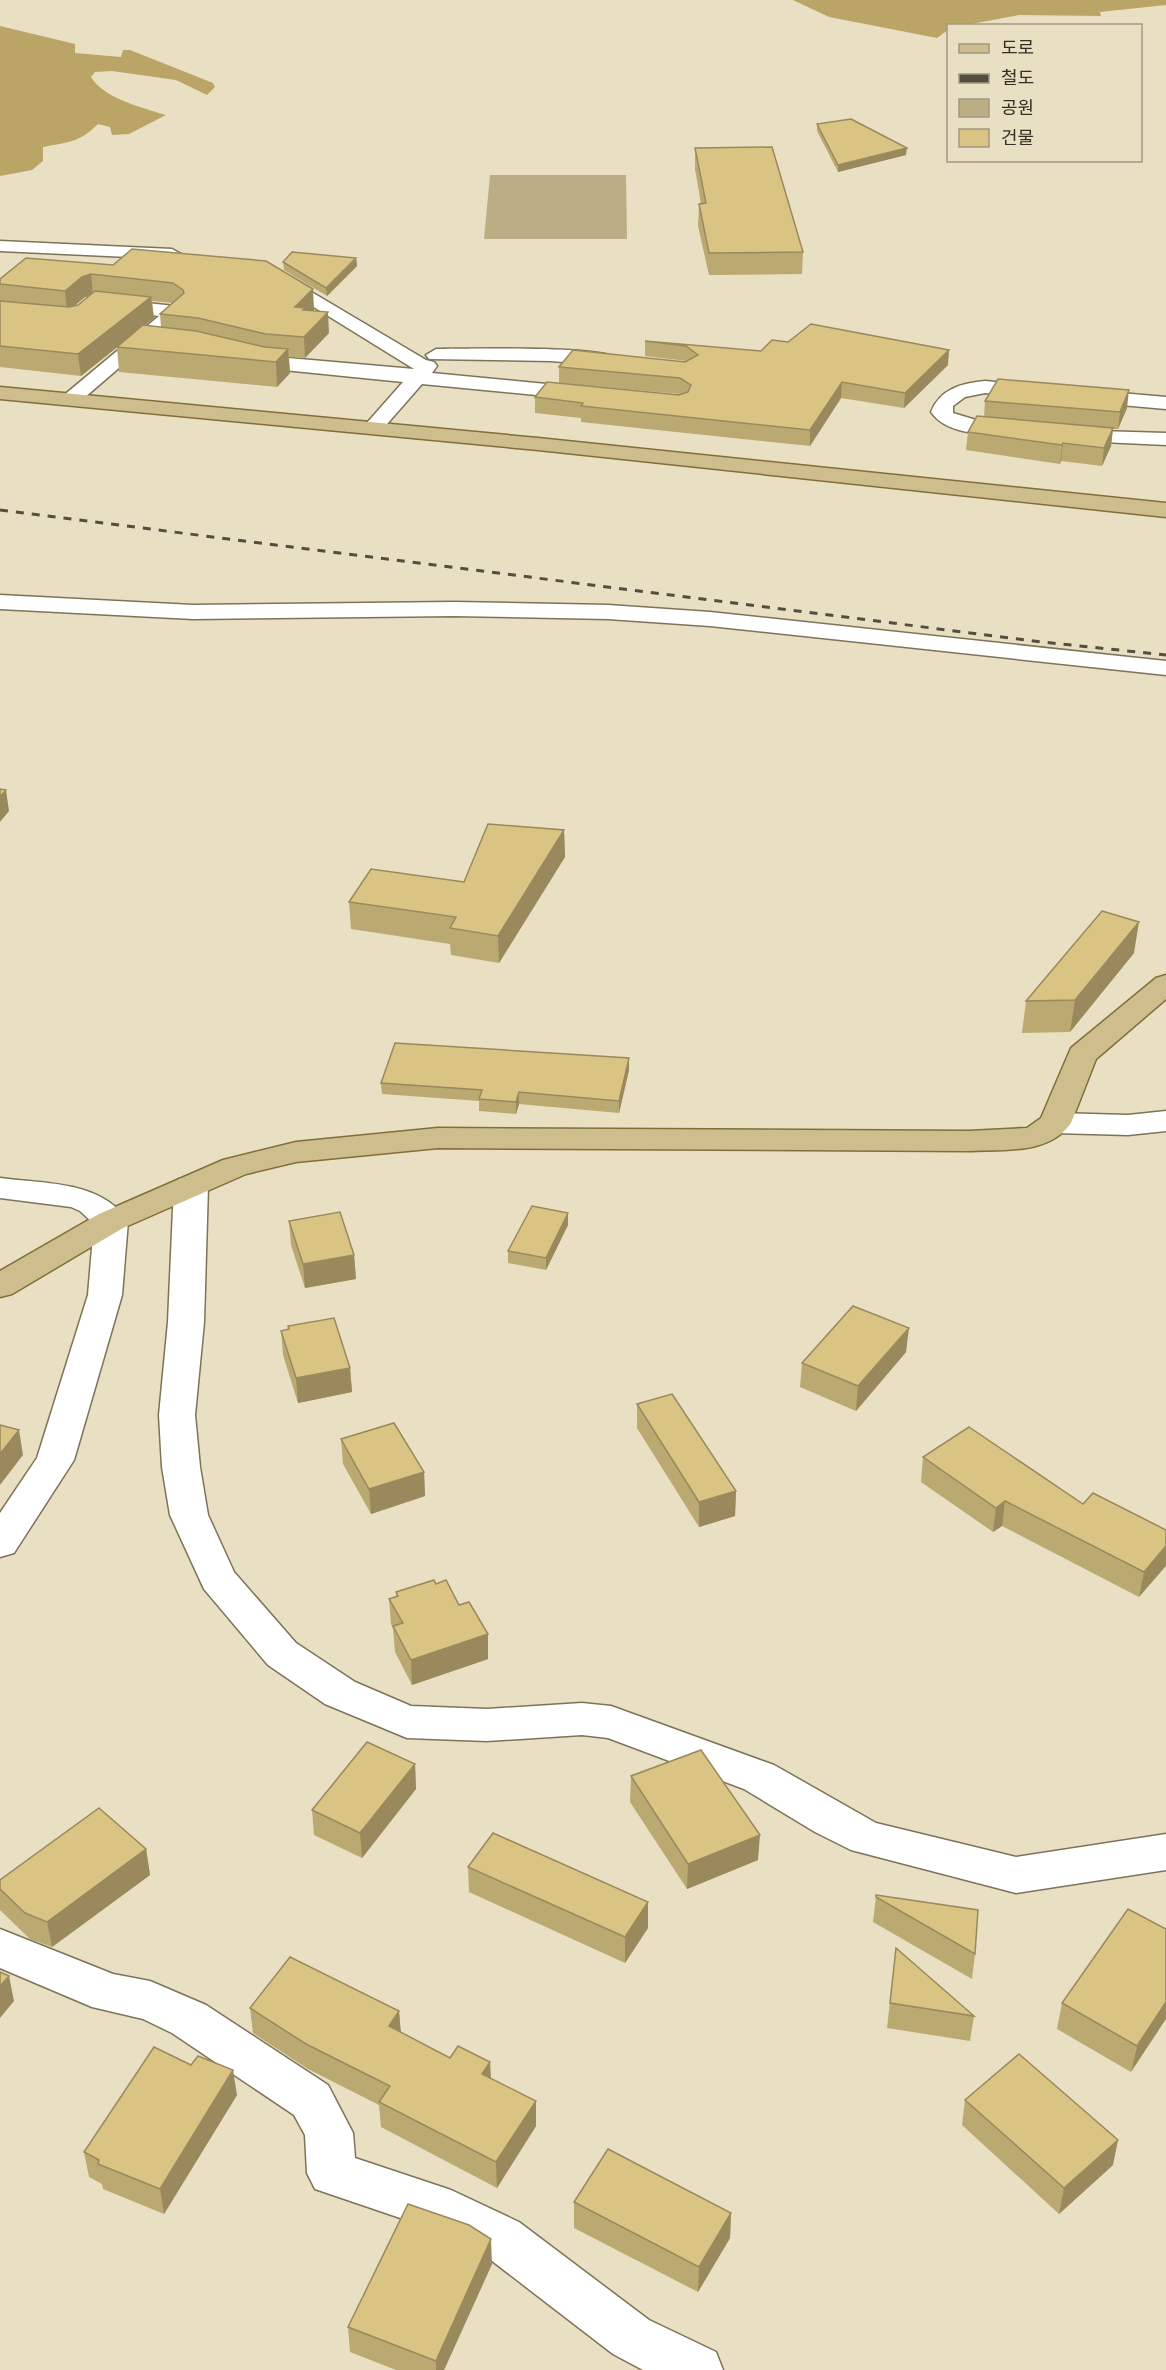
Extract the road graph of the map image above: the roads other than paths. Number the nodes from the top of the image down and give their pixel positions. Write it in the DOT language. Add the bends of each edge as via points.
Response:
graph roads {
  1 [pos="0,246"];
  2 [pos="189,255"];
  3 [pos="259,265"];
  4 [pos="93,303"];
  5 [pos="471,335"];
  6 [pos="142,341"];
  7 [pos="166,343"];
  8 [pos="222,354"];
  9 [pos="626,362"];
  10 [pos="426,367"];
  11 [pos="0,393"];
  12 [pos="610,396"];
  13 [pos="70,400"];
  14 [pos="1166,403"];
  15 [pos="373,428"];
  16 [pos="1166,439"];
  17 [pos="1166,510"];
  18 [pos="0,602"];
  19 [pos="1166,668"];
  20 [pos="1166,984"];
  21 [pos="1166,1121"];
  22 [pos="1055,1123"];
  23 [pos="191,1186"];
  24 [pos="0,1188"];
  25 [pos="111,1221"];
  26 [pos="0,1286"];
  27 [pos="0,1543"];
  28 [pos="1166,1852"];
  29 [pos="0,1948"];
  30 [pos="697,2370"];
  1 -- 2 [label="street"];
  3 -- 10 [label="street"];
  4 -- 6 [label="street" via="176,312"];
  5 -- 10 [label="street" via="442,349"];
  6 -- 7 [label="street"];
  6 -- 13 [label="street"];
  8 -- 10 [label="street" via="267,363"];
  9 -- 10 [label="street" via="551,355"];
  10 -- 12 [label="street"];
  10 -- 15 [label="street"];
  11 -- 13 [label="main road"];
  13 -- 15 [label="main road"];
  14 -- 16 [label="street" via="985,387 958,392 940,412 953,422 1044,433"];
  15 -- 17 [label="main road"];
  18 -- 19 [label="street" via="193,612 608,612"];
  20 -- 22 [label="main road" via="1082,1055"];
  21 -- 22 [label="street" via="1128,1125"];
  22 -- 23 [label="main road" via="1035,1137 969,1141 417,1139 296,1152 235,1167"];
  23 -- 25 [label="main road"];
  23 -- 28 [label="street" via="186,1322 177,1415 180,1467 189,1515 218,1579 282,1654 340,1693 407,1722 611,1722 759,1777 866,1838 1016,1875"];
  24 -- 25 [label="street" via="78,1198 92,1204"];
  25 -- 26 [label="main road"];
  25 -- 27 [label="street" via="105,1295 55,1460"];
  29 -- 30 [label="street" via="108,1993 150,2001 189,2019 311,2100 329,2133 332,2173 433,2206 501,2238 631,2337"];
}
